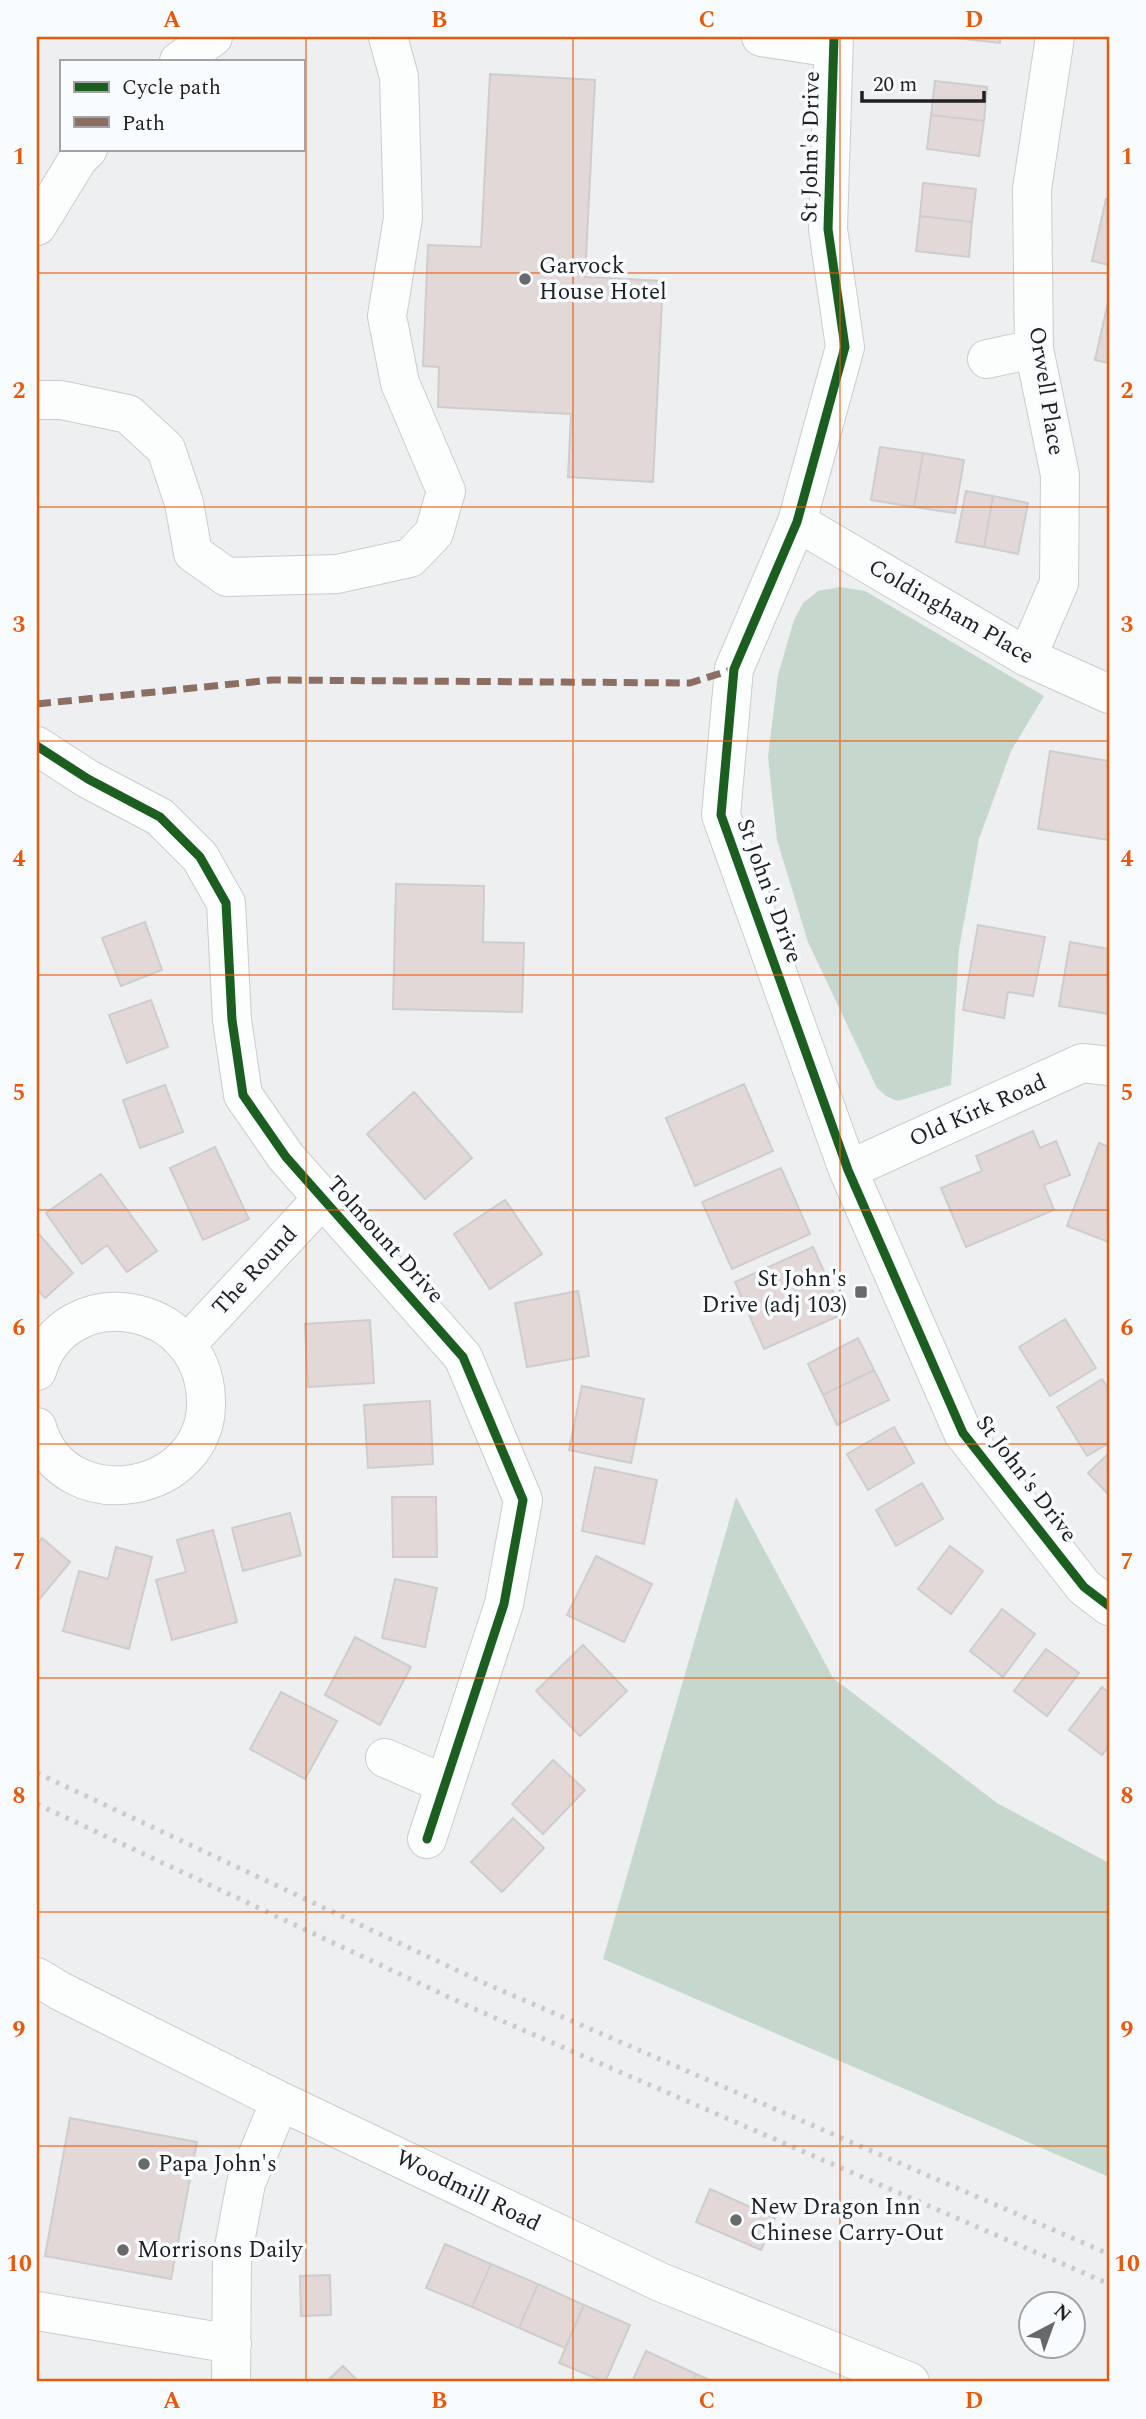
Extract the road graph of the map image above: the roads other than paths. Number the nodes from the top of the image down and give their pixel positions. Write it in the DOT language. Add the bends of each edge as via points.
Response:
graph roads {
  1 [pos="213,37"];
  2 [pos="388,37"];
  3 [pos="761,37"];
  4 [pos="1055,37"];
  5 [pos="833,42"];
  6 [pos="180,60"];
  7 [pos="87,150"];
  8 [pos="37,226"];
  9 [pos="1034,349"];
  10 [pos="987,359"];
  11 [pos="37,400"];
  12 [pos="797,522"];
  13 [pos="1027,657"];
  14 [pos="1109,694"];
  15 [pos="37,746"];
  16 [pos="1109,1066"];
  17 [pos="848,1170"];
  18 [pos="323,1198"];
  19 [pos="187,1344"];
  20 [pos="37,1371"];
  21 [pos="37,1427"];
  22 [pos="1109,1606"];
  23 [pos="385,1758"];
  24 [pos="445,1784"];
  25 [pos="427,1839"];
  26 [pos="37,1977"];
  27 [pos="280,2101"];
  28 [pos="37,2311"];
  29 [pos="232,2344"];
  30 [pos="231,2382"];
  31 [pos="910,2382"];
  1 -- 6 [label="street"];
  2 -- 11 [label="street" via="399,77 403,218 387,316 400,383 446,491 434,533 410,558 337,574 227,577 193,553 184,503 166,449 128,414 61,400"];
  3 -- 5 [label="street"];
  4 -- 9 [label="street, Orwell Place" via="1032,188"];
  5 -- 12 [label="street, St John's Drive" via="828,229 845,347"];
  7 -- 8 [label="street"];
  9 -- 10 [label="street"];
  9 -- 13 [label="street, Orwell Place" via="1060,475 1059,583"];
  12 -- 13 [label="street, Coldingham Place"];
  12 -- 17 [label="street, St John's Drive" via="734,669 722,815"];
  13 -- 14 [label="street, Coldingham Place"];
  15 -- 18 [label="street, Tolmount Drive" via="160,817 200,857 226,903 232,1020 243,1095 286,1157"];
  16 -- 17 [label="street, Old Kirk Road" via="1082,1063"];
  17 -- 22 [label="street, St John's Drive" via="963,1433 1084,1587"];
  18 -- 19 [label="street, The Round"];
  18 -- 24 [label="street, Tolmount Drive" via="463,1357 523,1500 504,1604"];
  19 -- 20 [label="street" via="153,1318 124,1312 96,1314 60,1334 40,1359"];
  19 -- 21 [label="street" via="204,1377 203,1422 183,1459 163,1475 120,1487 80,1478 51,1455"];
  23 -- 24 [label="street"];
  24 -- 25 [label="street, Tolmount Drive"];
  26 -- 27 [label="street, Woodmill Road"];
  27 -- 29 [label="street" via="246,2183 232,2258"];
  27 -- 31 [label="street, Woodmill Road" via="660,2282"];
  28 -- 29 [label="street"];
  29 -- 30 [label="street"];
}
